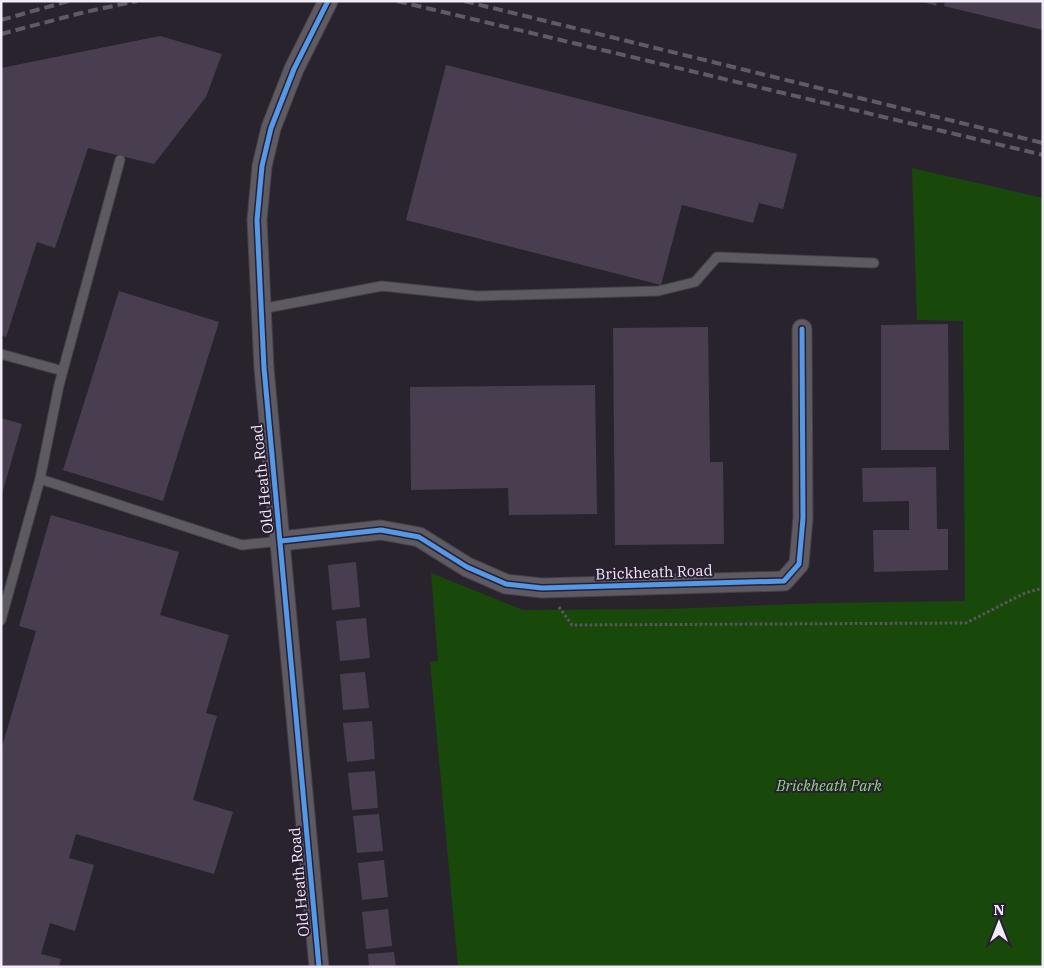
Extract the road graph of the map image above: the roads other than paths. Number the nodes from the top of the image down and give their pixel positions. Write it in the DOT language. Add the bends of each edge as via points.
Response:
graph roads {
  1 [pos="328,1"];
  2 [pos="120,160"];
  3 [pos="874,263"];
  4 [pos="261,309"];
  5 [pos="802,329"];
  6 [pos="1,354"];
  7 [pos="63,371"];
  8 [pos="40,479"];
  9 [pos="281,541"];
  10 [pos="6,589"];
  11 [pos="1,620"];
  12 [pos="319,967"];
  1 -- 4 [label="street, Old Heath Road" via="290,78 271,128 262,166 257,220"];
  2 -- 7 [label="lane"];
  3 -- 4 [label="lane" via="717,257 695,282 658,291 477,296 382,286"];
  4 -- 9 [label="street, Old Heath Road"];
  5 -- 9 [label="street, Brickheath Road" via="803,518 798,564 784,581 542,588 506,584 467,567 419,537 381,530"];
  6 -- 7 [label="lane"];
  7 -- 8 [label="lane"];
  8 -- 9 [label="lane" via="242,546"];
  8 -- 10 [label="lane"];
  9 -- 12 [label="street, Old Heath Road"];
  10 -- 11 [label="lane"];
}
